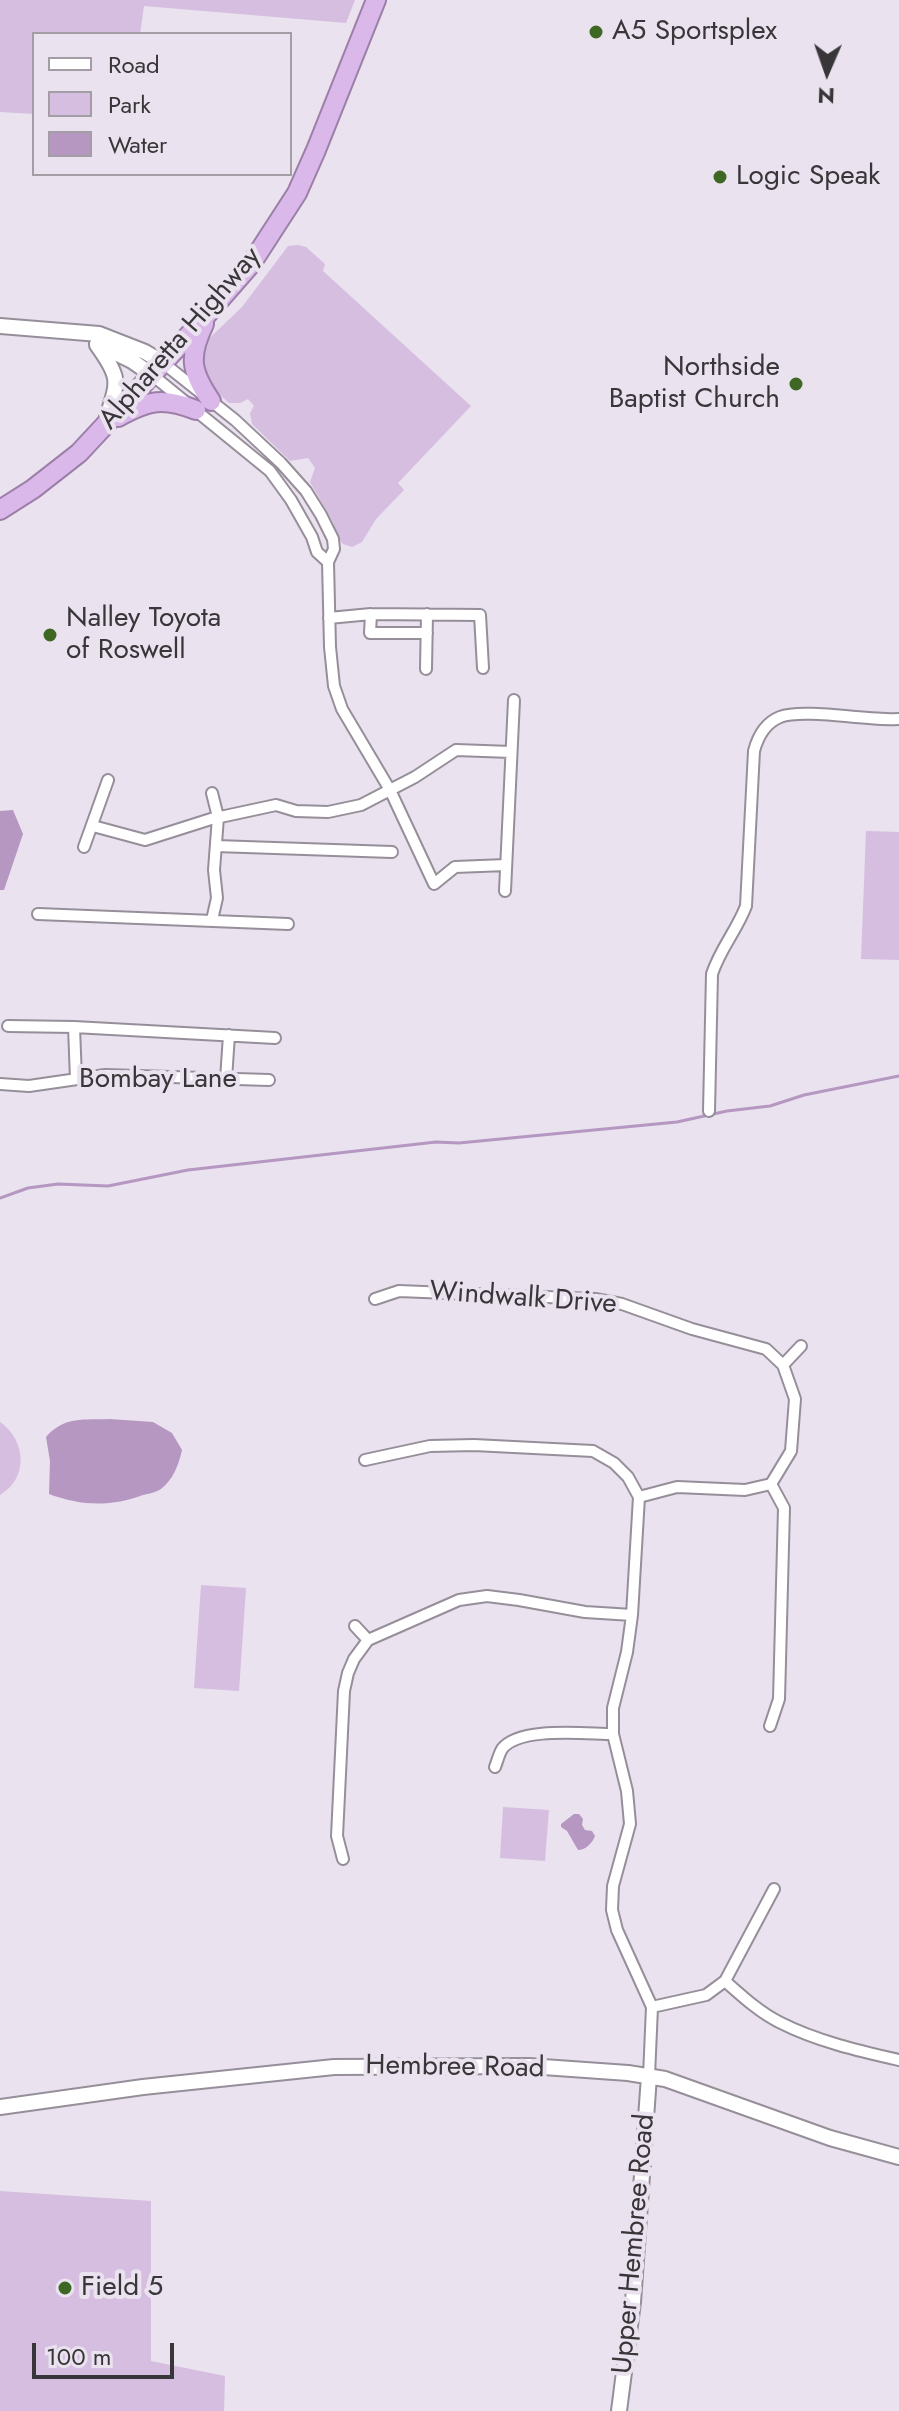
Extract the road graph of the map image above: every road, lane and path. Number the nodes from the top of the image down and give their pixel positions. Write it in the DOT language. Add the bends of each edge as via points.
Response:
graph roads {
  1 [pos="376,0"];
  2 [pos="219,302"];
  3 [pos="0,326"];
  4 [pos="84,335"];
  5 [pos="97,345"];
  6 [pos="156,368"];
  7 [pos="204,406"];
  8 [pos="105,425"];
  9 [pos="0,510"];
  10 [pos="328,562"];
  11 [pos="371,614"];
  12 [pos="427,614"];
  13 [pos="329,618"];
  14 [pos="427,633"];
  15 [pos="483,668"];
  16 [pos="426,669"];
  17 [pos="514,700"];
  18 [pos="899,719"];
  19 [pos="511,752"];
  20 [pos="108,780"];
  21 [pos="390,790"];
  22 [pos="212,793"];
  23 [pos="218,817"];
  24 [pos="93,826"];
  25 [pos="216,846"];
  26 [pos="84,847"];
  27 [pos="392,852"];
  28 [pos="506,865"];
  29 [pos="505,891"];
  30 [pos="38,914"];
  31 [pos="212,920"];
  32 [pos="288,924"];
  33 [pos="8,1026"];
  34 [pos="74,1027"];
  35 [pos="229,1035"];
  36 [pos="275,1038"];
  37 [pos="76,1079"];
  38 [pos="226,1079"];
  39 [pos="269,1080"];
  40 [pos="0,1084"];
  41 [pos="709,1111"];
  42 [pos="375,1299"];
  43 [pos="801,1346"];
  44 [pos="783,1365"];
  45 [pos="365,1460"];
  46 [pos="771,1484"];
  47 [pos="639,1497"];
  48 [pos="632,1615"];
  49 [pos="355,1626"];
  50 [pos="368,1640"];
  51 [pos="770,1726"];
  52 [pos="613,1734"];
  53 [pos="495,1767"];
  54 [pos="343,1859"];
  55 [pos="774,1889"];
  56 [pos="725,1981"];
  57 [pos="652,2007"];
  58 [pos="898,2056"];
  59 [pos="649,2076"];
  60 [pos="0,2107"];
  61 [pos="899,2157"];
  62 [pos="619,2411"];
  1 -- 2 [label="highway, Alpharetta Highway" via="297,193"];
  2 -- 6 [label="highway, Alpharetta Highway"];
  2 -- 7 [label="highway" via="199,336 193,359"];
  3 -- 4 [label="street"];
  4 -- 5 [label="street"];
  4 -- 6 [label="street" via="99,334 145,352"];
  5 -- 6 [label="street"];
  5 -- 8 [label="street" via="116,380"];
  6 -- 7 [label="street"];
  6 -- 7 [label="street"];
  6 -- 8 [label="highway, Alpharetta Highway"];
  7 -- 8 [label="highway" via="157,401"];
  7 -- 10 [label="street" via="270,471"];
  7 -- 10 [label="street" via="281,463 306,491 333,539"];
  8 -- 9 [label="highway, Alpharetta Highway" via="66,464"];
  10 -- 13 [label="street"];
  11 -- 12 [label="street"];
  11 -- 13 [label="street"];
  11 -- 14 [label="street" via="370,633"];
  12 -- 14 [label="street"];
  12 -- 15 [label="street" via="480,615"];
  13 -- 21 [label="street" via="334,686 342,709"];
  14 -- 16 [label="street"];
  17 -- 19 [label="street"];
  18 -- 41 [label="street" via="791,714 760,734 754,751 746,906 712,974"];
  19 -- 21 [label="street" via="456,750"];
  19 -- 28 [label="street"];
  20 -- 24 [label="street"];
  21 -- 23 [label="street" via="361,805 328,812 276,805"];
  21 -- 28 [label="street" via="434,884 455,867"];
  22 -- 23 [label="street"];
  23 -- 24 [label="street" via="145,840"];
  23 -- 25 [label="street"];
  24 -- 26 [label="street"];
  25 -- 27 [label="street"];
  25 -- 31 [label="street"];
  28 -- 29 [label="street"];
  30 -- 31 [label="street"];
  31 -- 32 [label="street"];
  33 -- 34 [label="street"];
  34 -- 35 [label="street"];
  34 -- 37 [label="street"];
  35 -- 36 [label="street"];
  35 -- 38 [label="street"];
  37 -- 38 [label="street, Bombay Lane"];
  37 -- 40 [label="street, Bombay Lane"];
  38 -- 39 [label="street, Bombay Lane"];
  42 -- 44 [label="street, Windwalk Drive" via="399,1291 595,1299 766,1349"];
  43 -- 44 [label="street"];
  44 -- 46 [label="street" via="795,1399 791,1451"];
  45 -- 47 [label="street" via="430,1446 593,1451 628,1477"];
  46 -- 47 [label="street" via="745,1490 677,1487"];
  46 -- 51 [label="street" via="784,1508 779,1699"];
  47 -- 48 [label="street"];
  48 -- 50 [label="street" via="487,1596 459,1600"];
  48 -- 52 [label="street" via="613,1708"];
  49 -- 50 [label="street"];
  50 -- 54 [label="street" via="354,1659 344,1691 337,1836"];
  52 -- 53 [label="street" via="515,1739"];
  52 -- 57 [label="street" via="630,1824 612,1910"];
  55 -- 56 [label="street"];
  56 -- 57 [label="street" via="706,1995"];
  56 -- 58 [label="street" via="777,2022 807,2035"];
  57 -- 59 [label="street"];
  59 -- 60 [label="street, Hembree Road" via="529,2066 334,2067"];
  59 -- 61 [label="street, Hembree Road"];
  59 -- 62 [label="street, Upper Hembree Road" via="633,2302"];
}
